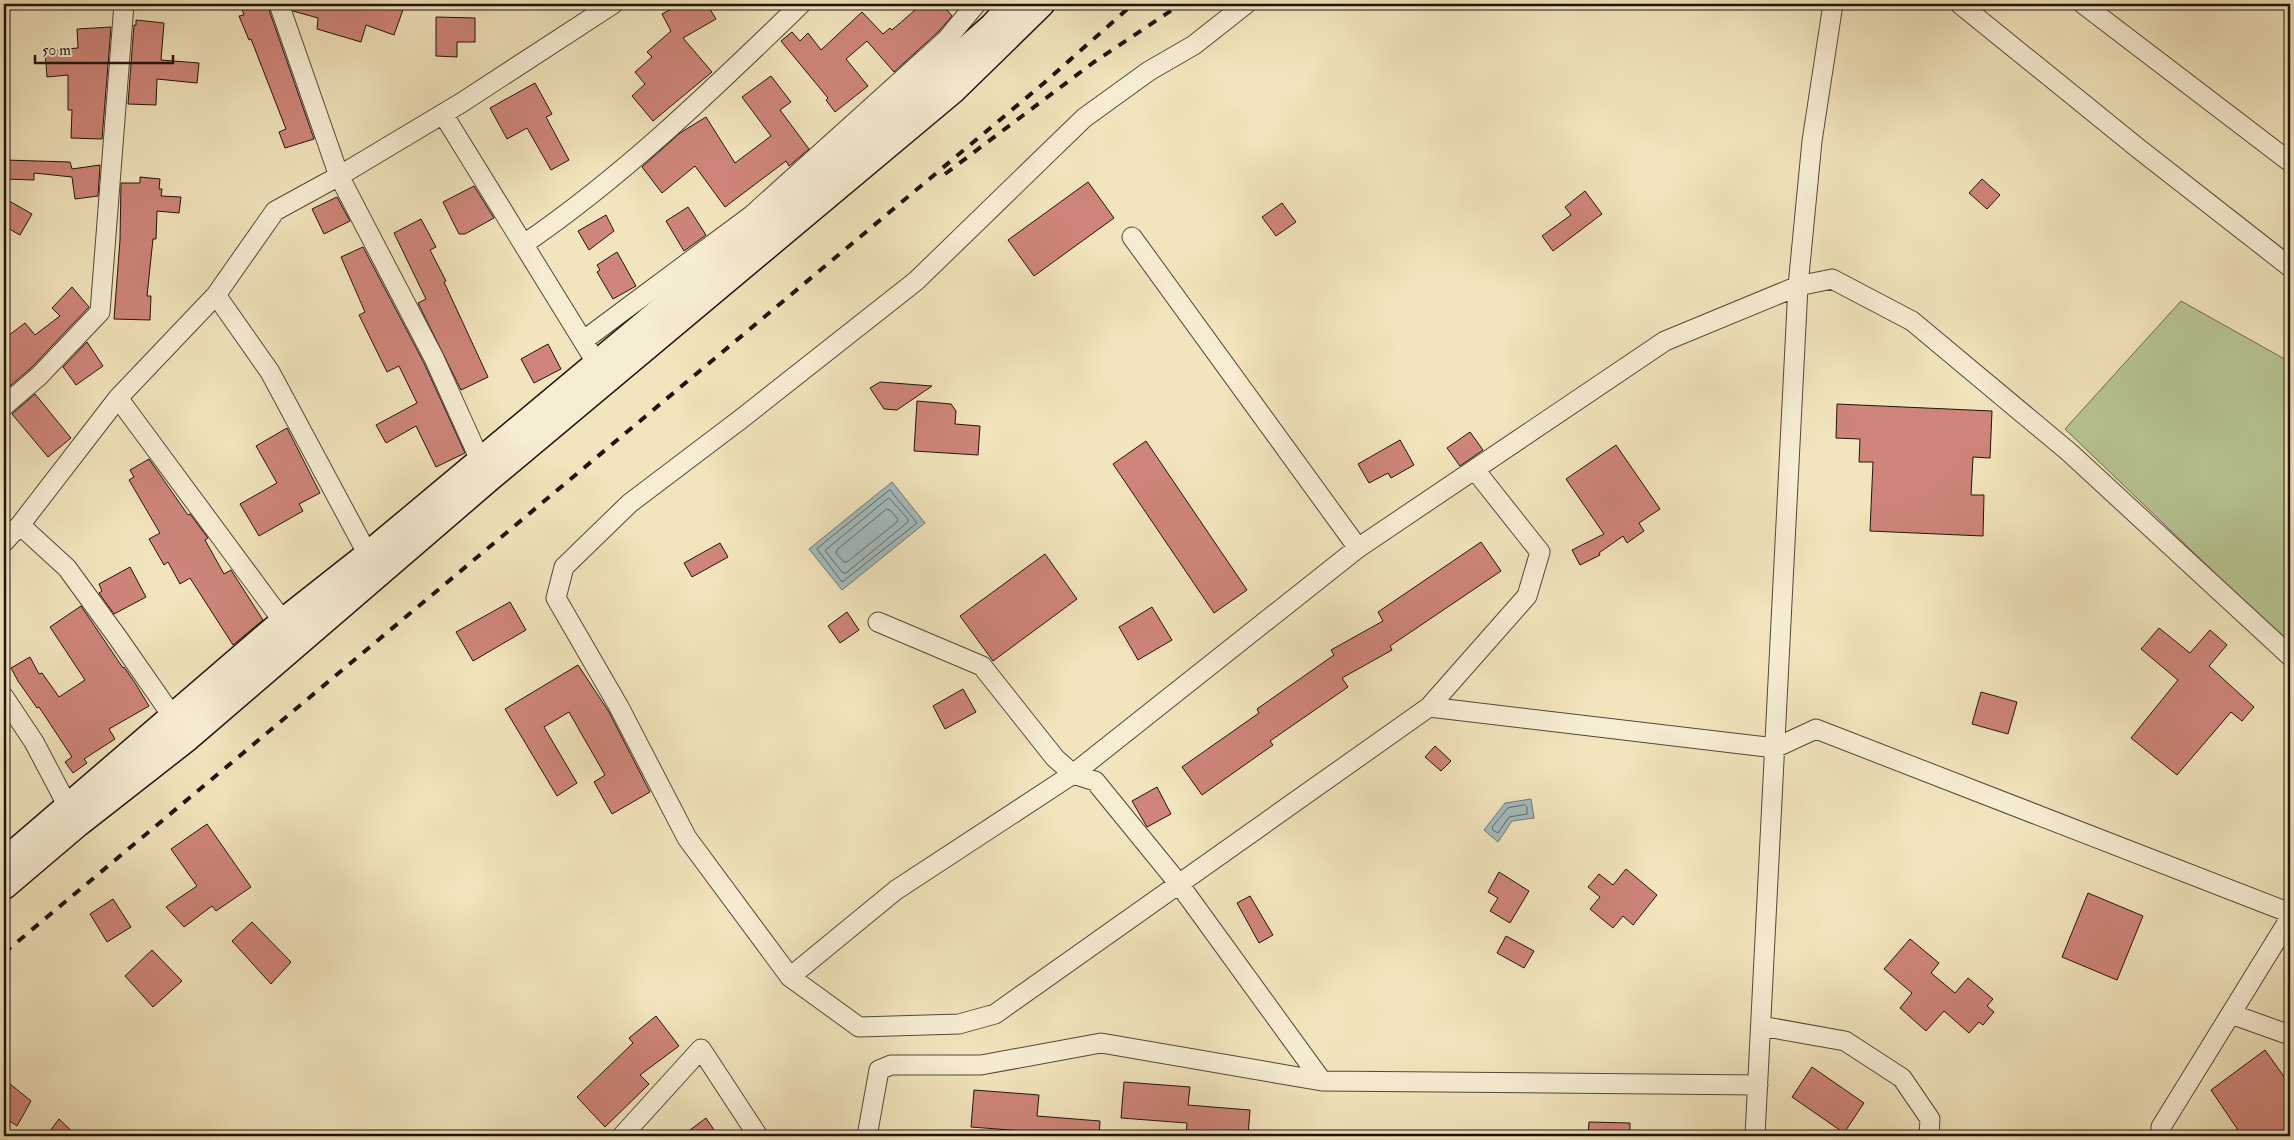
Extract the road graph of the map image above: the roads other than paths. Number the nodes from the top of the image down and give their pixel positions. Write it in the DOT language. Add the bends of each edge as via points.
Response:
graph roads {
  1 [pos="124,4"];
  2 [pos="279,4"];
  3 [pos="612,4"];
  4 [pos="801,4"];
  5 [pos="976,4"];
  6 [pos="1013,4"];
  7 [pos="1041,4"];
  8 [pos="1246,4"];
  9 [pos="1833,4"];
  10 [pos="1960,4"];
  11 [pos="2083,4"];
  12 [pos="443,114"];
  13 [pos="2290,162"];
  14 [pos="339,176"];
  15 [pos="1132,236"];
  16 [pos="524,244"];
  17 [pos="2290,267"];
  18 [pos="1798,286"];
  19 [pos="216,295"];
  20 [pos="584,340"];
  21 [pos="602,372"];
  22 [pos="118,398"];
  23 [pos="4,406"];
  24 [pos="484,470"];
  25 [pos="1475,470"];
  26 [pos="20,524"];
  27 [pos="4,542"];
  28 [pos="1358,548"];
  29 [pos="373,564"];
  30 [pos="878,622"];
  31 [pos="290,632"];
  32 [pos="2290,656"];
  33 [pos="4,697"];
  34 [pos="1429,707"];
  35 [pos="180,728"];
  36 [pos="1775,748"];
  37 [pos="1074,774"];
  38 [pos="73,816"];
  39 [pos="4,862"];
  40 [pos="1179,884"];
  41 [pos="4,886"];
  42 [pos="2290,913"];
  43 [pos="2290,918"];
  44 [pos="790,978"];
  45 [pos="2231,1014"];
  46 [pos="1761,1026"];
  47 [pos="2290,1036"];
  48 [pos="1322,1081"];
  49 [pos="1758,1085"];
  50 [pos="2161,1127"];
  51 [pos="622,1136"];
  52 [pos="758,1136"];
  53 [pos="867,1136"];
  54 [pos="1755,1136"];
  55 [pos="1929,1136"];
  1 -- 23 [label="street" via="100,312 39,376"];
  2 -- 14 [label="street"];
  3 -- 12 [label="street"];
  4 -- 16 [label="street" via="696,106 574,210"];
  5 -- 20 [label="street" via="947,39 752,215"];
  6 -- 21 [label="main road" via="992,27"];
  7 -- 21 [label="main road" via="953,90"];
  8 -- 44 [label="street" via="1194,45 1149,71 1084,118 916,281 630,503 564,567 556,598 619,707 687,838"];
  9 -- 18 [label="street" via="1812,141"];
  10 -- 17 [label="street"];
  11 -- 13 [label="street"];
  12 -- 14 [label="street"];
  12 -- 16 [label="street"];
  14 -- 19 [label="street" via="275,211"];
  14 -- 24 [label="street" via="434,358"];
  15 -- 28 [label="street"];
  16 -- 20 [label="street"];
  18 -- 25 [label="street" via="1665,342"];
  18 -- 32 [label="street" via="1832,279 1912,321 2069,452"];
  18 -- 36 [label="street"];
  19 -- 22 [label="street"];
  19 -- 29 [label="street" via="270,372"];
  20 -- 21 [label="street"];
  21 -- 24 [label="main road"];
  22 -- 26 [label="street"];
  22 -- 31 [label="street"];
  24 -- 29 [label="main road"];
  25 -- 28 [label="street"];
  25 -- 34 [label="street" via="1540,552 1528,596"];
  26 -- 27 [label="street"];
  26 -- 35 [label="street" via="67,568"];
  28 -- 37 [label="street"];
  29 -- 31 [label="main road"];
  30 -- 37 [label="street" via="982,666 1055,758"];
  31 -- 35 [label="main road"];
  33 -- 38 [label="street" via="34,742"];
  34 -- 36 [label="street"];
  34 -- 40 [label="street"];
  35 -- 38 [label="main road"];
  36 -- 42 [label="street" via="1816,730"];
  36 -- 46 [label="street"];
  37 -- 40 [label="street" via="1095,781"];
  37 -- 44 [label="street" via="896,890"];
  38 -- 39 [label="main road"];
  38 -- 41 [label="main road"];
  40 -- 44 [label="street" via="995,1014 959,1024 859,1028"];
  40 -- 48 [label="street"];
  43 -- 45 [label="street"];
  45 -- 47 [label="street"];
  45 -- 50 [label="street"];
  46 -- 49 [label="street"];
  46 -- 55 [label="street" via="1844,1041 1902,1078 1930,1119"];
  48 -- 49 [label="street"];
  48 -- 53 [label="street" via="1101,1043 981,1065 890,1065 880,1070"];
  49 -- 54 [label="street"];
  51 -- 52 [label="street" via="701,1049"];
}
